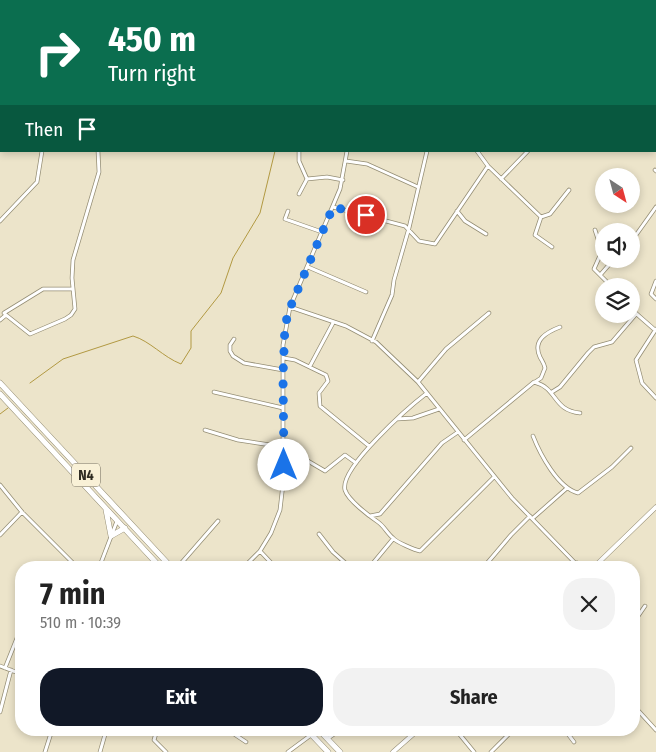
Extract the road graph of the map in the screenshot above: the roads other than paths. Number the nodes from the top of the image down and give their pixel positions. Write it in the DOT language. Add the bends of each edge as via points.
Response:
graph roads {
  1 [pos="42,152"];
  2 [pos="98,152"];
  3 [pos="299,152"];
  4 [pos="347,152"];
  5 [pos="427,152"];
  6 [pos="478,152"];
  7 [pos="527,152"];
  8 [pos="346,161"];
  9 [pos="488,166"];
  10 [pos="307,179"];
  11 [pos="501,179"];
  12 [pos="343,180"];
  13 [pos="418,187"];
  14 [pos="569,190"];
  15 [pos="299,194"];
  16 [pos="333,207"];
  17 [pos="656,207"];
  18 [pos="288,211"];
  19 [pos="457,211"];
  20 [pos="541,217"];
  21 [pos="0,221"];
  22 [pos="409,228"];
  23 [pos="640,229"];
  24 [pos="322,232"];
  25 [pos="486,234"];
  26 [pos="552,247"];
  27 [pos="308,267"];
  28 [pos="595,267"];
  29 [pos="606,268"];
  30 [pos="601,274"];
  31 [pos="604,278"];
  32 [pos="656,281"];
  33 [pos="73,289"];
  34 [pos="366,292"];
  35 [pos="656,298"];
  36 [pos="290,308"];
  37 [pos="489,313"];
  38 [pos="6,315"];
  39 [pos="640,317"];
  40 [pos="0,320"];
  41 [pos="333,323"];
  42 [pos="628,323"];
  43 [pos="560,327"];
  44 [pos="656,330"];
  45 [pos="234,339"];
  46 [pos="372,341"];
  47 [pos="284,358"];
  48 [pos="310,366"];
  49 [pos="283,370"];
  50 [pos="418,382"];
  51 [pos="534,382"];
  52 [pos="0,383"];
  53 [pos="214,392"];
  54 [pos="552,392"];
  55 [pos="427,393"];
  56 [pos="0,394"];
  57 [pos="656,398"];
  58 [pos="283,408"];
  59 [pos="440,409"];
  60 [pos="580,413"];
  61 [pos="394,420"];
  62 [pos="204,430"];
  63 [pos="458,432"];
  64 [pos="533,436"];
  65 [pos="464,440"];
  66 [pos="284,446"];
  67 [pos="369,446"];
  68 [pos="631,448"];
  69 [pos="356,463"];
  70 [pos="494,476"];
  71 [pos="0,486"];
  72 [pos="567,488"];
  73 [pos="105,509"];
  74 [pos="655,509"];
  75 [pos="22,512"];
  76 [pos="121,512"];
  77 [pos="380,514"];
  78 [pos="369,517"];
  79 [pos="531,517"];
  80 [pos="117,521"];
  81 [pos="218,521"];
  82 [pos="380,523"];
  83 [pos="125,528"];
  84 [pos="319,534"];
  85 [pos="0,536"];
  86 [pos="111,536"];
  87 [pos="393,539"];
  88 [pos="260,551"];
  89 [pos="71,561"];
  90 [pos="102,561"];
  91 [pos="155,561"];
  92 [pos="166,561"];
  93 [pos="183,561"];
  94 [pos="250,561"];
  95 [pos="269,561"];
  96 [pos="343,561"];
  97 [pos="375,561"];
  98 [pos="489,561"];
  99 [pos="575,561"];
  100 [pos="600,561"];
  101 [pos="645,606"];
  102 [pos="640,613"];
  103 [pos="15,643"];
  104 [pos="0,666"];
  105 [pos="5,668"];
  106 [pos="11,670"];
  107 [pos="15,672"];
  108 [pos="0,712"];
  109 [pos="640,713"];
  110 [pos="656,730"];
  111 [pos="50,736"];
  112 [pos="105,736"];
  113 [pos="155,736"];
  114 [pos="237,736"];
  115 [pos="305,736"];
  116 [pos="313,736"];
  117 [pos="324,736"];
  118 [pos="331,736"];
  119 [pos="411,736"];
  120 [pos="461,736"];
  121 [pos="507,736"];
  122 [pos="570,736"];
  123 [pos="327,739"];
  124 [pos="246,742"];
  125 [pos="574,742"];
  126 [pos="45,752"];
  127 [pos="100,752"];
  128 [pos="166,752"];
  129 [pos="288,752"];
  130 [pos="328,752"];
  131 [pos="340,752"];
  132 [pos="393,752"];
  133 [pos="474,752"];
  134 [pos="491,752"];
  1 -- 21 [label="street" via="37,182"];
  2 -- 33 [label="street" via="99,172 73,260"];
  3 -- 10 [label="street" via="299,161"];
  4 -- 8 [label="street"];
  5 -- 13 [label="street"];
  6 -- 9 [label="street"];
  7 -- 11 [label="street"];
  8 -- 12 [label="street"];
  8 -- 13 [label="street" via="367,164"];
  9 -- 11 [label="street"];
  9 -- 19 [label="street"];
  10 -- 12 [label="street" via="327,176"];
  10 -- 15 [label="street"];
  11 -- 20 [label="street"];
  12 -- 16 [label="street"];
  13 -- 22 [label="street"];
  14 -- 20 [label="street" via="550,214"];
  16 -- 22 [label="street"];
  16 -- 24 [label="street"];
  17 -- 23 [label="street"];
  18 -- 24 [label="street" via="285,219"];
  19 -- 22 [label="street" via="435,244 419,241"];
  19 -- 25 [label="street"];
  20 -- 26 [label="street" via="535,235"];
  22 -- 46 [label="street" via="392,295"];
  24 -- 27 [label="street"];
  27 -- 34 [label="street"];
  27 -- 36 [label="street"];
  28 -- 30 [label="street"];
  29 -- 30 [label="street"];
  30 -- 31 [label="street"];
  32 -- 35 [label="street" via="651,294"];
  33 -- 38 [label="street" via="43,289 4,313"];
  33 -- 38 [label="street" via="74,309 71,315 39,332 26,332"];
  36 -- 41 [label="street"];
  36 -- 47 [label="street" via="285,325"];
  37 -- 50 [label="street" via="446,349"];
  38 -- 40 [label="street"];
  39 -- 44 [label="street"];
  41 -- 46 [label="street" via="346,326"];
  41 -- 48 [label="street"];
  42 -- 54 [label="street" via="612,342 594,347"];
  43 -- 51 [label="street" via="548,331 539,340 537,348 545,368 541,378"];
  44 -- 57 [label="street" via="636,360 642,383"];
  45 -- 49 [label="street" via="230,351 239,360"];
  46 -- 50 [label="street"];
  47 -- 48 [label="street"];
  47 -- 49 [label="street"];
  48 -- 67 [label="street" via="328,377 326,386 319,393 320,406"];
  49 -- 58 [label="street"];
  50 -- 55 [label="street"];
  51 -- 54 [label="street"];
  51 -- 65 [label="street"];
  52 -- 76 [label="highway, N4"];
  53 -- 58 [label="street"];
  54 -- 60 [label="street" via="557,404 568,411"];
  55 -- 59 [label="street"];
  55 -- 61 [label="street"];
  56 -- 73 [label="highway, N4"];
  58 -- 66 [label="street"];
  59 -- 61 [label="street"];
  59 -- 63 [label="street"];
  61 -- 67 [label="street"];
  62 -- 66 [label="street" via="238,440"];
  63 -- 65 [label="street"];
  63 -- 77 [label="street" via="442,443"];
  64 -- 72 [label="street" via="541,455"];
  65 -- 70 [label="street"];
  66 -- 69 [label="street" via="325,471 345,455"];
  66 -- 88 [label="street" via="280,510"];
  67 -- 69 [label="street"];
  68 -- 72 [label="street" via="581,493"];
  69 -- 78 [label="street" via="345,490"];
  70 -- 79 [label="street"];
  70 -- 87 [label="street" via="420,551"];
  71 -- 75 [label="street"];
  72 -- 79 [label="street"];
  73 -- 80 [label="highway, N4"];
  73 -- 86 [label="highway"];
  74 -- 100 [label="street"];
  75 -- 85 [label="street"];
  75 -- 89 [label="street"];
  76 -- 80 [label="street"];
  76 -- 92 [label="highway, N4"];
  77 -- 78 [label="street"];
  77 -- 82 [label="street"];
  78 -- 82 [label="street"];
  79 -- 98 [label="street"];
  79 -- 99 [label="street"];
  80 -- 83 [label="highway, N4"];
  80 -- 86 [label="street"];
  81 -- 93 [label="street"];
  82 -- 87 [label="street"];
  83 -- 86 [label="highway"];
  83 -- 91 [label="highway, N4"];
  84 -- 96 [label="street"];
  86 -- 90 [label="street"];
  87 -- 97 [label="street"];
  88 -- 94 [label="street"];
  88 -- 95 [label="street"];
  101 -- 102 [label="street"];
  103 -- 105 [label="street"];
  104 -- 105 [label="street"];
  105 -- 106 [label="street"];
  106 -- 107 [label="street"];
  106 -- 108 [label="street"];
  109 -- 110 [label="street"];
  111 -- 126 [label="street"];
  112 -- 127 [label="street"];
  113 -- 128 [label="street" via="154,740"];
  114 -- 124 [label="street"];
  115 -- 129 [label="street"];
  116 -- 130 [label="highway"];
  117 -- 123 [label="highway"];
  118 -- 123 [label="street"];
  119 -- 132 [label="street"];
  120 -- 133 [label="street"];
  121 -- 134 [label="street"];
  122 -- 125 [label="street"];
  123 -- 131 [label="highway"];
}
